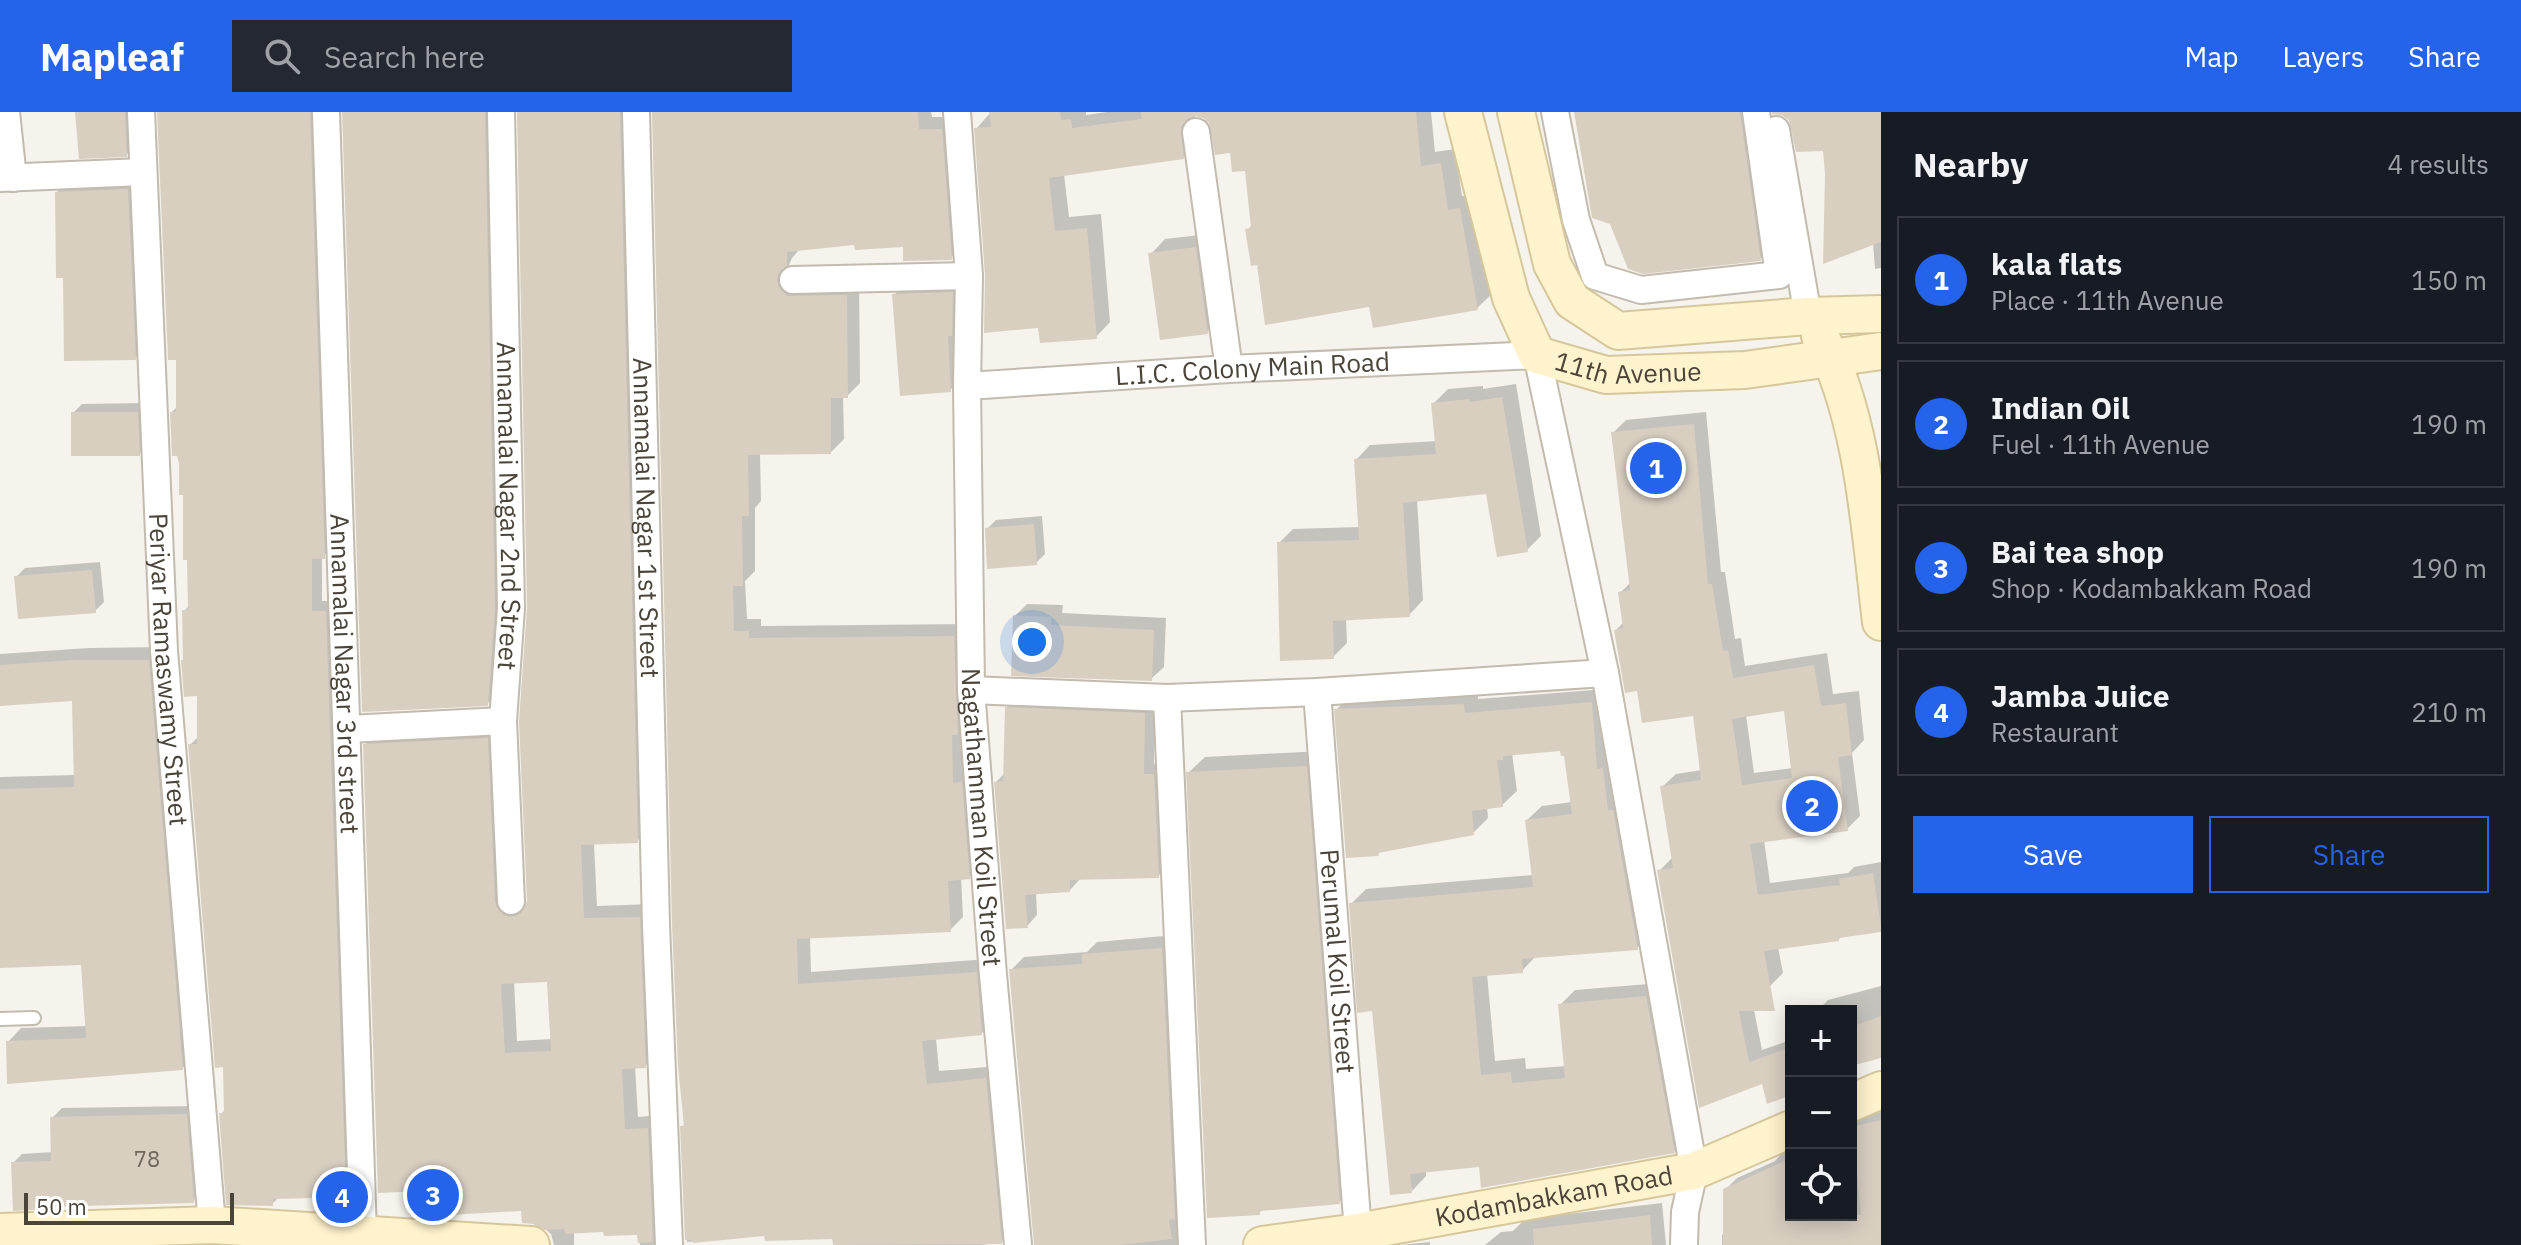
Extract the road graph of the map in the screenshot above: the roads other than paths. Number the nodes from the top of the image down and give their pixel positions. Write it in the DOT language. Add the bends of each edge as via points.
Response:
graph roads {
  1 [pos="6,112"];
  2 [pos="141,112"];
  3 [pos="326,112"];
  4 [pos="501,112"];
  5 [pos="636,112"];
  6 [pos="957,112"];
  7 [pos="1463,112"];
  8 [pos="1516,112"];
  9 [pos="1555,112"];
  10 [pos="1756,112"];
  11 [pos="1772,112"];
  12 [pos="1196,132"];
  13 [pos="143,172"];
  14 [pos="6,178"];
  15 [pos="1560,223"];
  16 [pos="969,276"];
  17 [pos="793,280"];
  18 [pos="1876,313"];
  19 [pos="1808,316"];
  20 [pos="1880,354"];
  21 [pos="1537,355"];
  22 [pos="1831,358"];
  23 [pos="1229,369"];
  24 [pos="967,386"];
  25 [pos="1881,622"];
  26 [pos="1605,673"];
  27 [pos="971,690"];
  28 [pos="1317,692"];
  29 [pos="1167,698"];
  30 [pos="503,721"];
  31 [pos="348,729"];
  32 [pos="511,901"];
  33 [pos="34,1018"];
  34 [pos="0,1019"];
  35 [pos="1881,1090"];
  36 [pos="1857,1100"];
  37 [pos="1785,1132"];
  38 [pos="1694,1171"];
  39 [pos="212,1225"];
  40 [pos="0,1232"];
  41 [pos="1358,1232"];
  42 [pos="363,1235"];
  43 [pos="299,1237"];
  44 [pos="531,1245"];
  45 [pos="669,1245"];
  46 [pos="1018,1245"];
  47 [pos="1192,1245"];
  48 [pos="1262,1245"];
  49 [pos="1684,1245"];
  1 -- 14 [label="street"];
  2 -- 13 [label="street, Periyar Ramaswamy Street"];
  3 -- 31 [label="street, Annamalai Nagar 3rd street"];
  4 -- 30 [label="street, Annamalai Nagar 2nd Street" via="511,608"];
  5 -- 45 [label="street, Annamalai Nagar 1st Street"];
  6 -- 16 [label="street, Nagathamman Koil Street"];
  7 -- 21 [label="main road, 11th Avenue" via="1511,298"];
  8 -- 15 [label="main road, 11th Avenue"];
  9 -- 15 [label="street"];
  10 -- 15 [label="street" via="1779,275 1641,290 1595,276"];
  11 -- 19 [label="street"];
  12 -- 23 [label="street"];
  13 -- 14 [label="street"];
  13 -- 39 [label="street, Periyar Ramaswamy Street" via="164,651"];
  15 -- 19 [label="main road, 11th Avenue" via="1552,264 1572,301 1618,331"];
  16 -- 17 [label="street"];
  16 -- 24 [label="street, Nagathamman Koil Street"];
  18 -- 19 [label="main road, 11th Avenue"];
  18 -- 20 [label="main road, 11th Avenue"];
  19 -- 22 [label="main road"];
  20 -- 22 [label="main road, 11th Avenue"];
  21 -- 22 [label="main road, 11th Avenue" via="1606,375 1745,370"];
  21 -- 23 [label="street, L.I.C. Colony Main Road"];
  21 -- 26 [label="street"];
  22 -- 25 [label="main road" via="1861,463"];
  23 -- 24 [label="street, L.I.C. Colony Main Road"];
  24 -- 27 [label="street, Nagathamman Koil Street"];
  26 -- 28 [label="street"];
  26 -- 38 [label="street"];
  27 -- 29 [label="street"];
  27 -- 46 [label="street, Nagathamman Koil Street"];
  28 -- 29 [label="street"];
  28 -- 41 [label="street, Perumal Koil Street"];
  29 -- 47 [label="street"];
  30 -- 31 [label="street"];
  30 -- 32 [label="street, Annamalai Nagar 2nd Street"];
  31 -- 42 [label="street, Annamalai Nagar 3rd street"];
  33 -- 34 [label="lane"];
  35 -- 36 [label="main road"];
  37 -- 38 [label="main road, Kodambakkam Road"];
  38 -- 41 [label="main road, Kodambakkam Road"];
  38 -- 49 [label="street"];
  39 -- 40 [label="main road"];
  39 -- 43 [label="main road"];
  41 -- 48 [label="main road, Kodambakkam Road"];
  42 -- 43 [label="main road"];
  42 -- 44 [label="main road"];
}
